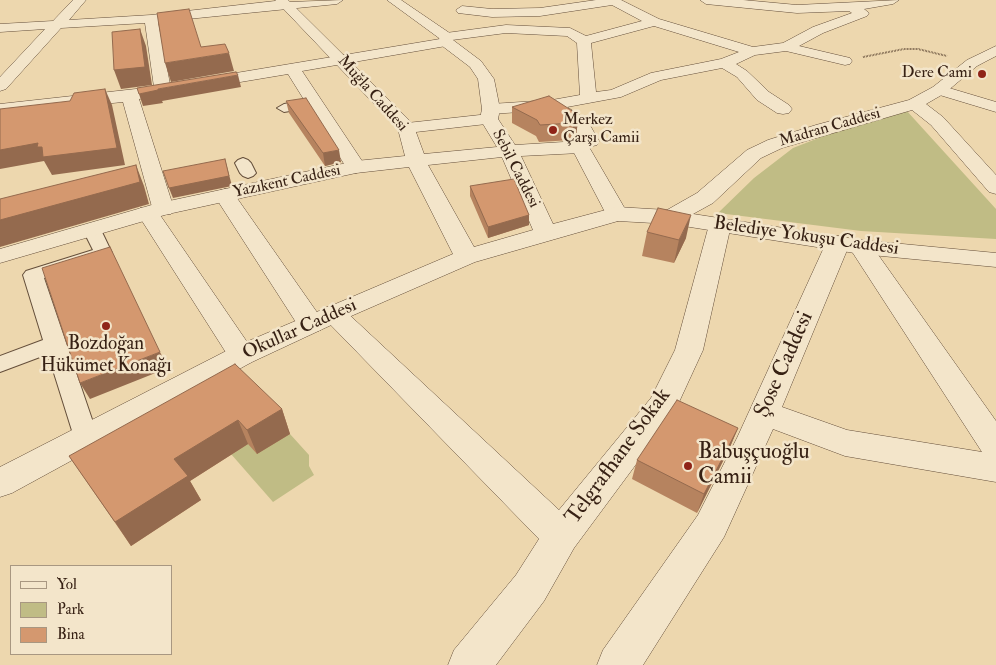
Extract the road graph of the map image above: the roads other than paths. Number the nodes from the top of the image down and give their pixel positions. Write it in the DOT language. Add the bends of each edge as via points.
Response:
graph roads {
  1 [pos="80,0"];
  2 [pos="337,0"];
  3 [pos="393,0"];
  4 [pos="706,0"];
  5 [pos="716,0"];
  6 [pos="893,0"];
  7 [pos="613,1"];
  8 [pos="283,3"];
  9 [pos="852,4"];
  10 [pos="466,5"];
  11 [pos="753,11"];
  12 [pos="151,19"];
  13 [pos="654,22"];
  14 [pos="56,24"];
  15 [pos="0,28"];
  16 [pos="789,29"];
  17 [pos="444,30"];
  18 [pos="808,35"];
  19 [pos="584,41"];
  20 [pos="786,47"];
  21 [pos="996,50"];
  22 [pos="752,51"];
  23 [pos="342,60"];
  24 [pos="845,61"];
  25 [pos="725,63"];
  26 [pos="292,68"];
  27 [pos="0,86"];
  28 [pos="163,90"];
  29 [pos="939,90"];
  30 [pos="130,96"];
  31 [pos="588,98"];
  32 [pos="314,103"];
  33 [pos="914,104"];
  34 [pos="552,105"];
  35 [pos="996,107"];
  36 [pos="284,108"];
  37 [pos="0,109"];
  38 [pos="783,109"];
  39 [pos="490,114"];
  40 [pos="407,128"];
  41 [pos="580,147"];
  42 [pos="509,151"];
  43 [pos="416,161"];
  44 [pos="356,167"];
  45 [pos="996,188"];
  46 [pos="224,195"];
  47 [pos="156,211"];
  48 [pos="617,214"];
  49 [pos="671,216"];
  50 [pos="720,225"];
  51 [pos="92,230"];
  52 [pos="546,233"];
  53 [pos="850,245"];
  54 [pos="0,256"];
  55 [pos="467,257"];
  56 [pos="996,260"];
  57 [pos="322,319"];
  58 [pos="56,343"];
  59 [pos="242,355"];
  60 [pos="0,364"];
  61 [pos="764,413"];
  62 [pos="86,437"];
  63 [pos="996,447"];
  64 [pos="996,468"];
  65 [pos="0,484"];
  66 [pos="561,536"];
  67 [pos="469,665"];
  68 [pos="618,665"];
  1 -- 14 [label="street"];
  2 -- 8 [label="street"];
  3 -- 17 [label="street, Sebil Caddesi"];
  4 -- 11 [label="street"];
  5 -- 11 [label="street"];
  6 -- 9 [label="street"];
  7 -- 10 [label="street" via="540,12 492,13"];
  7 -- 13 [label="street"];
  8 -- 12 [label="street"];
  8 -- 23 [label="street, Muğla Caddesi"];
  9 -- 11 [label="street"];
  9 -- 18 [label="street" via="863,13"];
  10 -- 17 [label="street"];
  12 -- 14 [label="street"];
  12 -- 28 [label="street"];
  13 -- 19 [label="street"];
  13 -- 22 [label="street"];
  14 -- 15 [label="street"];
  14 -- 27 [label="street"];
  16 -- 18 [label="street"];
  17 -- 19 [label="street" via="546,30 570,32"];
  17 -- 23 [label="street"];
  17 -- 39 [label="street, Sebil Caddesi" via="486,79"];
  18 -- 20 [label="street"];
  19 -- 31 [label="street"];
  20 -- 22 [label="street"];
  20 -- 24 [label="street"];
  21 -- 29 [label="street, Madran Caddesi" via="972,63"];
  22 -- 25 [label="street"];
  23 -- 26 [label="street"];
  23 -- 40 [label="street, Muğla Caddesi"];
  25 -- 31 [label="street" via="657,76 616,94"];
  25 -- 38 [label="street"];
  26 -- 28 [label="street"];
  26 -- 32 [label="street"];
  28 -- 30 [label="street"];
  29 -- 33 [label="street, Madran Caddesi"];
  29 -- 35 [label="street"];
  30 -- 37 [label="street"];
  30 -- 47 [label="street"];
  31 -- 34 [label="street"];
  32 -- 36 [label="street"];
  32 -- 44 [label="street"];
  33 -- 45 [label="street" via="937,121"];
  33 -- 49 [label="street, Madran Caddesi" via="775,144 754,154 705,198"];
  34 -- 39 [label="street"];
  34 -- 41 [label="street" via="581,124 590,141 581,143"];
  39 -- 40 [label="street"];
  39 -- 42 [label="street, Sebil Caddesi"];
  40 -- 43 [label="street, Muğla Caddesi"];
  41 -- 42 [label="street, Yazıkent Caddesi"];
  41 -- 48 [label="street"];
  42 -- 43 [label="street, Yazıkent Caddesi"];
  42 -- 52 [label="street, Sebil Caddesi"];
  43 -- 44 [label="street, Yazıkent Caddesi"];
  43 -- 55 [label="street, Muğla Caddesi"];
  44 -- 46 [label="street, Yazıkent Caddesi"];
  46 -- 47 [label="street, Yazıkent Caddesi"];
  46 -- 57 [label="street"];
  47 -- 51 [label="street, Yazıkent Caddesi"];
  47 -- 59 [label="street"];
  48 -- 49 [label="street, Belediye Yokuşu Caddesi"];
  48 -- 52 [label="street, Okullar Caddesi"];
  49 -- 50 [label="street, Belediye Yokuşu Caddesi"];
  50 -- 53 [label="street, Belediye Yokuşu Caddesi"];
  50 -- 66 [label="street, Telgrafhane Sokak" via="689,350 663,405"];
  51 -- 54 [label="street, Yazıkent Caddesi"];
  51 -- 58 [label="street" via="103,253 33,275"];
  52 -- 55 [label="street, Okullar Caddesi"];
  53 -- 56 [label="street, Belediye Yokuşu Caddesi"];
  53 -- 61 [label="street, Şose Caddesi"];
  53 -- 63 [label="street"];
  55 -- 57 [label="street, Okullar Caddesi"];
  57 -- 59 [label="street, Okullar Caddesi"];
  57 -- 66 [label="street"];
  58 -- 60 [label="street"];
  58 -- 62 [label="street"];
  59 -- 62 [label="street, Okullar Caddesi"];
  61 -- 64 [label="street" via="845,444"];
  61 -- 68 [label="street, Şose Caddesi" via="711,526"];
  62 -- 65 [label="street, Okullar Caddesi"];
  66 -- 67 [label="street, Telgrafhane Sokak" via="530,588"];
}
